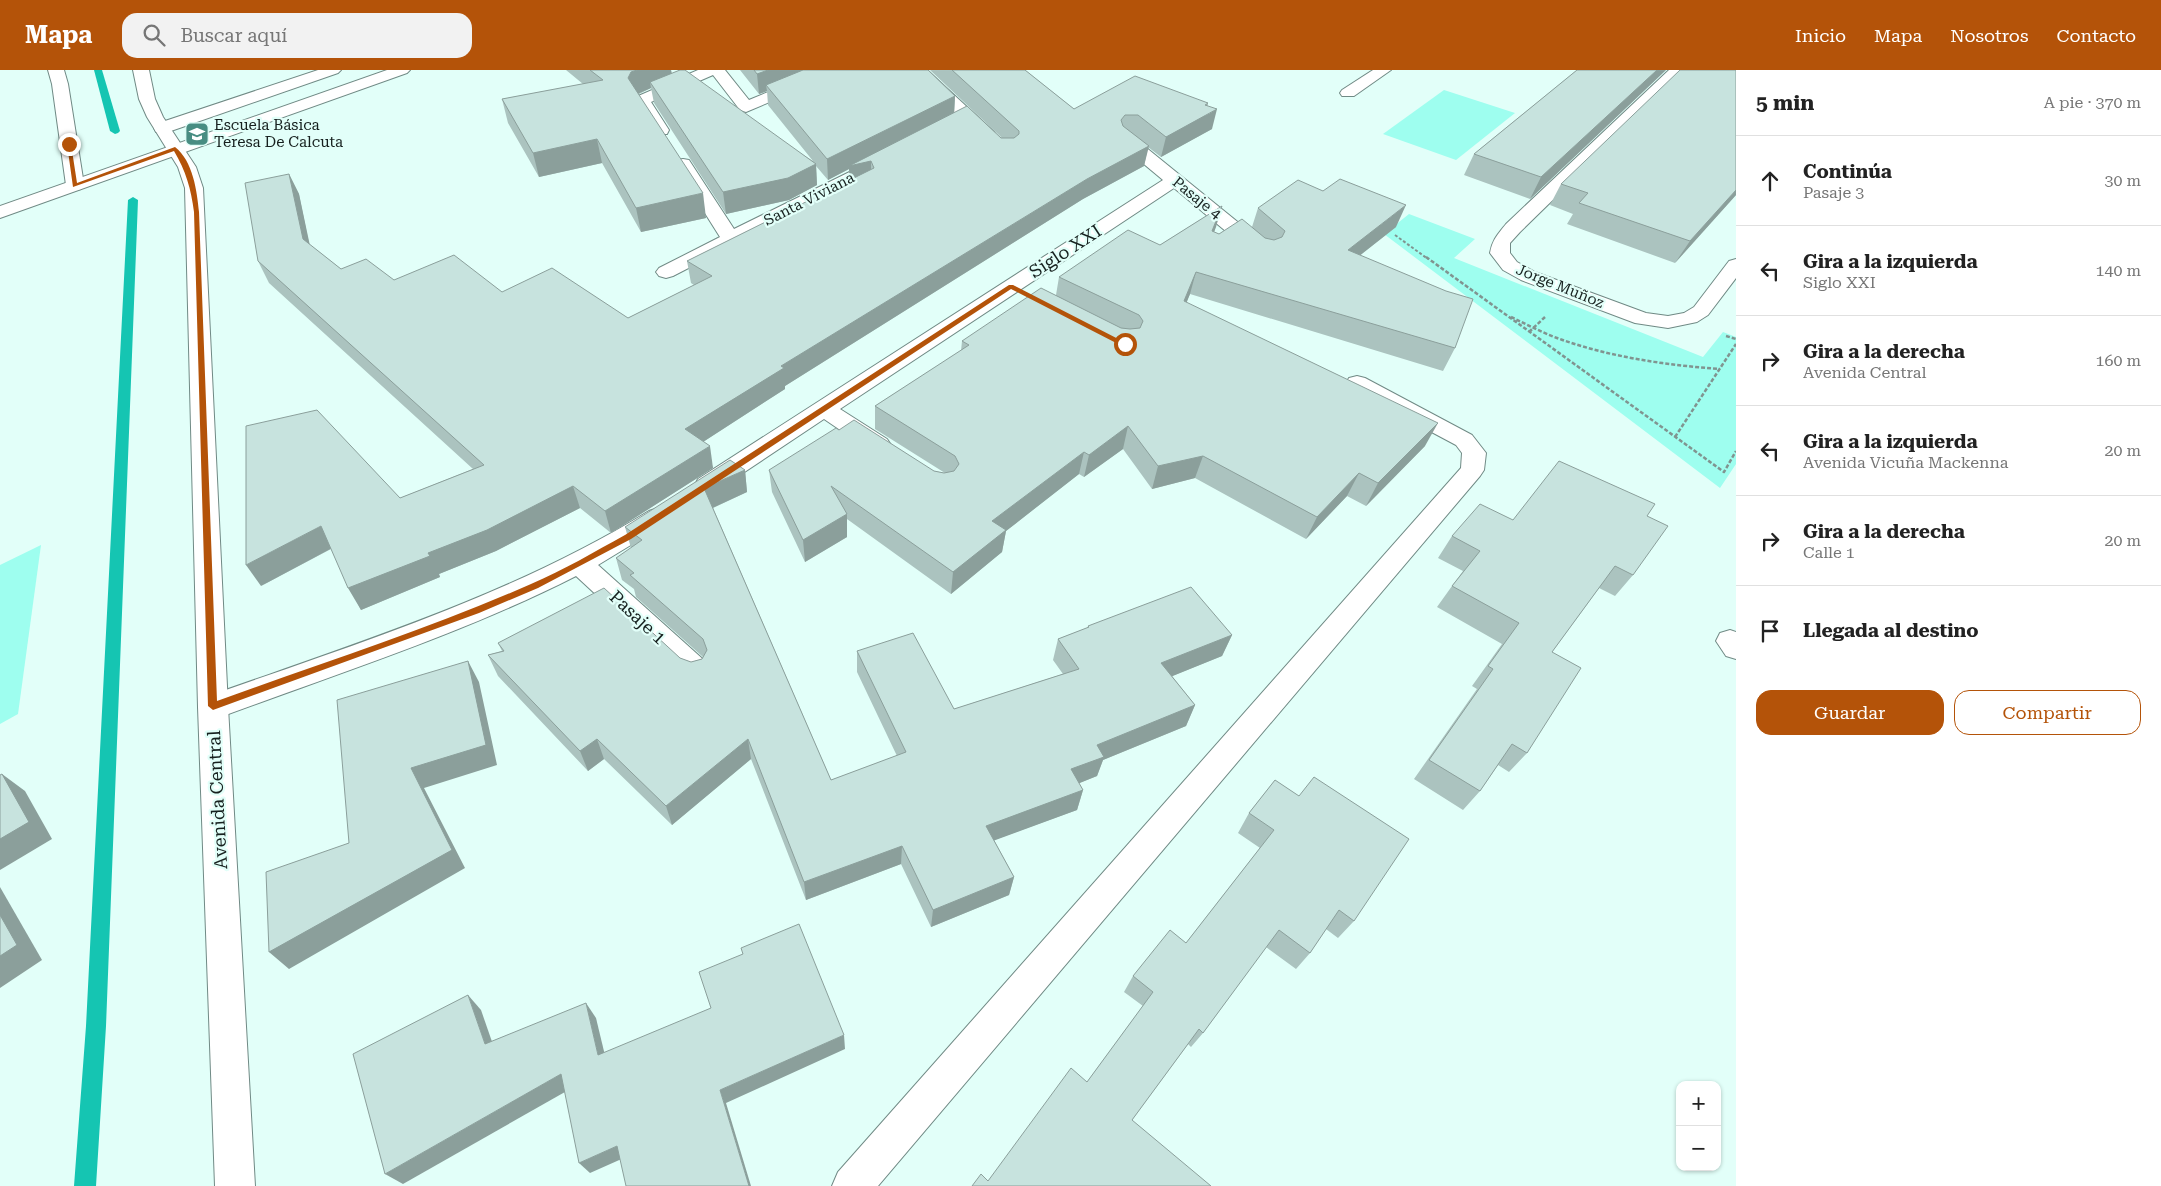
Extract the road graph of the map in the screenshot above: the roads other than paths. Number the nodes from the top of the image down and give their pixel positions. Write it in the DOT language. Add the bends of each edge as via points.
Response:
graph roads {
  1 [pos="56,70"];
  2 [pos="141,70"];
  3 [pos="333,70"];
  4 [pos="402,70"];
  5 [pos="711,70"];
  6 [pos="717,70"];
  7 [pos="834,70"];
  8 [pos="918,70"];
  9 [pos="1383,70"];
  10 [pos="1678,70"];
  11 [pos="1348,93"];
  12 [pos="968,117"];
  13 [pos="951,126"];
  14 [pos="168,138"];
  15 [pos="1127,141"];
  16 [pos="1000,147"];
  17 [pos="898,153"];
  18 [pos="1175,180"];
  19 [pos="75,186"];
  20 [pos="0,212"];
  21 [pos="731,239"];
  22 [pos="1266,254"];
  23 [pos="1736,264"];
  24 [pos="666,272"];
  25 [pos="1357,383"];
  26 [pos="824,409"];
  27 [pos="896,455"];
  28 [pos="580,564"];
  29 [pos="696,670"];
  30 [pos="213,706"];
  31 [pos="235,1186"];
  32 [pos="852,1186"];
  1 -- 19 [label="street"];
  2 -- 14 [label="street, Avenida Central" via="147,99"];
  3 -- 14 [label="street"];
  4 -- 14 [label="street"];
  5 -- 21 [label="street" via="642,100"];
  6 -- 7 [label="street" via="746,107"];
  8 -- 12 [label="street"];
  9 -- 11 [label="street"];
  10 -- 23 [label="street, Jorge Muñoz" via="1513,228 1501,242 1500,253 1510,266 1528,276 1642,319 1668,322 1690,318 1701,311"];
  12 -- 13 [label="street"];
  12 -- 16 [label="street"];
  14 -- 19 [label="street"];
  14 -- 30 [label="street, Avenida Central" via="187,167 196,212"];
  15 -- 18 [label="street, Pasaje 4"];
  17 -- 21 [label="street, Santa Viviana"];
  18 -- 22 [label="street, Pasaje 4"];
  18 -- 26 [label="street, Siglo XXI" via="1020,291"];
  19 -- 20 [label="street"];
  21 -- 24 [label="street, Santa Viviana"];
  25 -- 32 [label="street" via="1464,440 1474,449 1472,470"];
  26 -- 27 [label="street"];
  26 -- 28 [label="street, Siglo XXI" via="628,537"];
  28 -- 29 [label="street, Pasaje 1"];
  28 -- 30 [label="street, Siglo XXI" via="476,611"];
  30 -- 31 [label="street, Avenida Central"];
}
